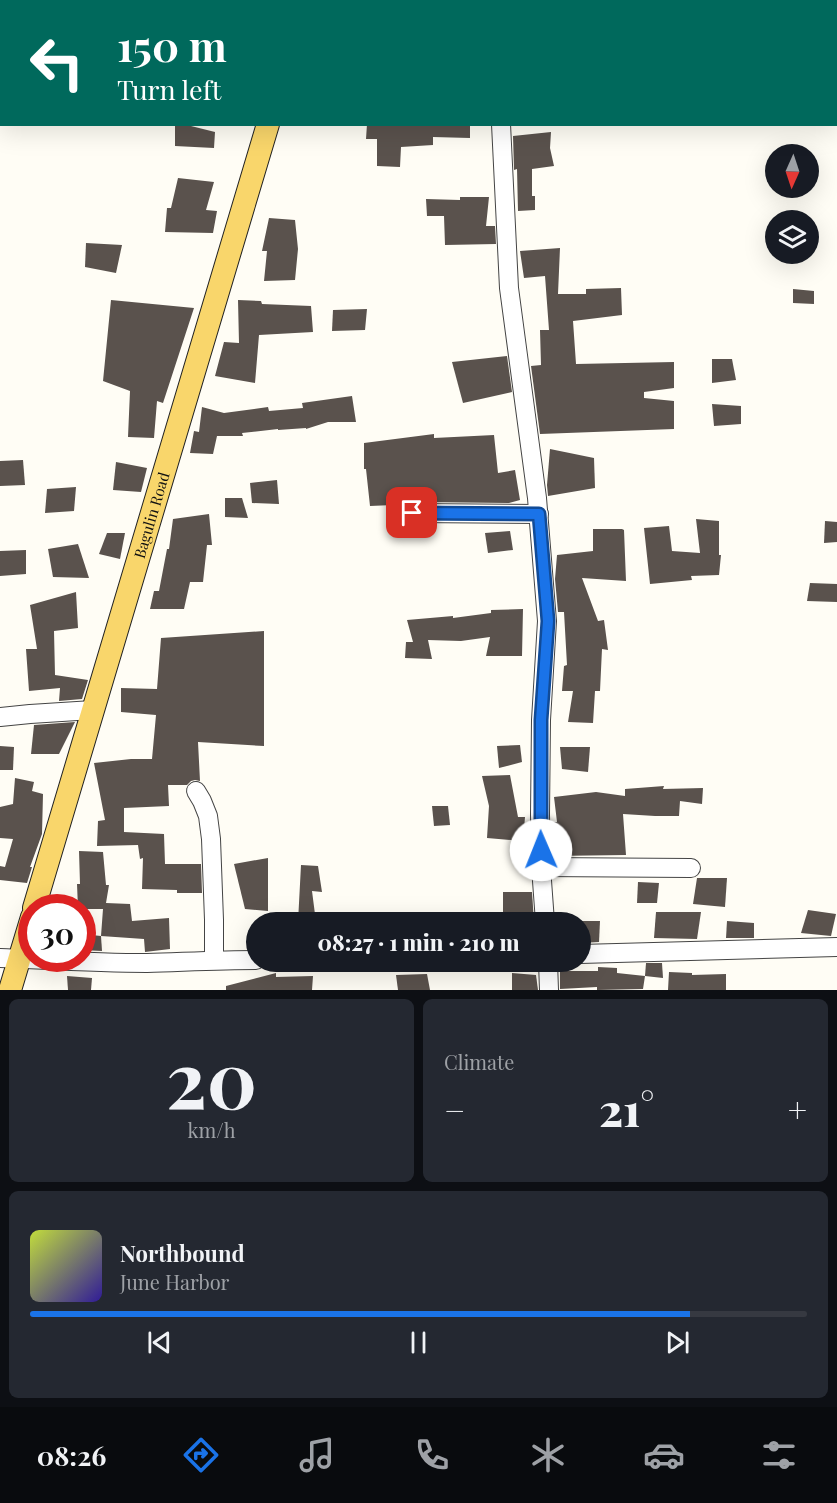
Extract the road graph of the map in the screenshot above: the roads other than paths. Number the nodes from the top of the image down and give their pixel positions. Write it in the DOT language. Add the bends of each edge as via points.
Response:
graph roads {
  1 [pos="267,126"];
  2 [pos="501,126"];
  3 [pos="412,513"];
  4 [pos="539,514"];
  5 [pos="93,710"];
  6 [pos="0,717"];
  7 [pos="196,791"];
  8 [pos="541,867"];
  9 [pos="692,868"];
  10 [pos="38,894"];
  11 [pos="544,912"];
  12 [pos="18,943"];
  13 [pos="837,947"];
  14 [pos="591,954"];
  15 [pos="10,958"];
  16 [pos="214,960"];
  17 [pos="246,960"];
  18 [pos="548,972"];
  19 [pos="10,990"];
  20 [pos="549,990"];
  1 -- 5 [label="main road, Bagulin Road"];
  2 -- 4 [label="street" via="509,288"];
  3 -- 4 [label="street"];
  4 -- 8 [label="street" via="548,621 541,720"];
  5 -- 6 [label="street"];
  5 -- 10 [label="main road, Bagulin Road"];
  7 -- 16 [label="street" via="208,816 211,839"];
  8 -- 9 [label="street"];
  8 -- 11 [label="street"];
  12 -- 15 [label="main road"];
  13 -- 14 [label="street"];
  15 -- 16 [label="street" via="146,963"];
  15 -- 19 [label="main road"];
  16 -- 17 [label="street"];
  18 -- 20 [label="street"];
}
